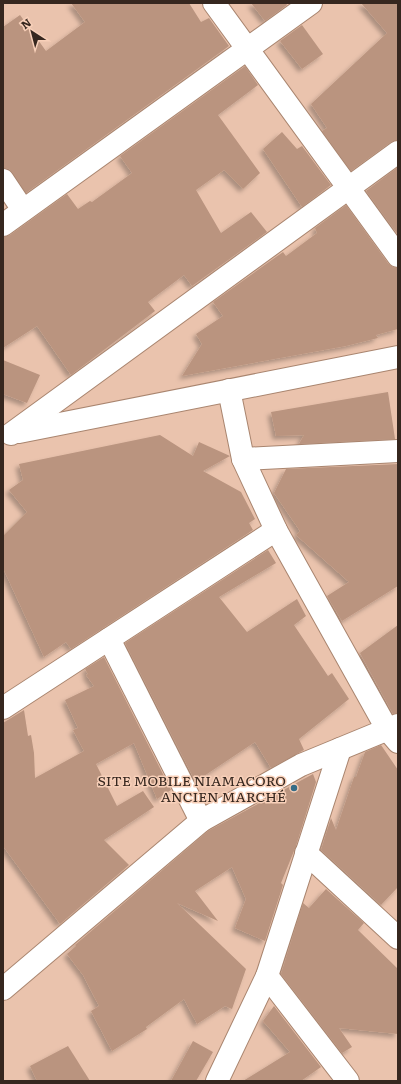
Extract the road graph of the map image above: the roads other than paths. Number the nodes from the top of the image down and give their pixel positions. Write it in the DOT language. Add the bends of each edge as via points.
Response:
graph roads {
  1 [pos="214,3"];
  2 [pos="311,3"];
  3 [pos="247,49"];
  4 [pos="398,152"];
  5 [pos="3,180"];
  6 [pos="348,188"];
  7 [pos="23,210"];
  8 [pos="3,225"];
  9 [pos="398,256"];
  10 [pos="398,357"];
  11 [pos="229,390"];
  12 [pos="6,433"];
  13 [pos="398,451"];
  14 [pos="243,459"];
  15 [pos="276,530"];
  16 [pos="109,639"];
  17 [pos="3,708"];
  18 [pos="394,732"];
  19 [pos="340,749"];
  20 [pos="201,821"];
  21 [pos="306,853"];
  22 [pos="398,938"];
  23 [pos="267,976"];
  24 [pos="3,989"];
  25 [pos="217,1081"];
  26 [pos="348,1081"];
  1 -- 3 [label="street"];
  2 -- 3 [label="street"];
  3 -- 6 [label="street"];
  3 -- 7 [label="street"];
  4 -- 6 [label="street"];
  5 -- 7 [label="street"];
  6 -- 9 [label="street"];
  6 -- 12 [label="street"];
  7 -- 8 [label="street"];
  10 -- 11 [label="street"];
  11 -- 12 [label="street"];
  11 -- 14 [label="street"];
  13 -- 14 [label="street"];
  14 -- 15 [label="street"];
  15 -- 16 [label="street"];
  15 -- 18 [label="street"];
  16 -- 17 [label="street"];
  16 -- 20 [label="street"];
  18 -- 19 [label="street"];
  19 -- 20 [label="street" via="300,765"];
  19 -- 21 [label="street"];
  20 -- 24 [label="street"];
  21 -- 22 [label="street"];
  21 -- 23 [label="street"];
  23 -- 25 [label="street"];
  23 -- 26 [label="street"];
}
